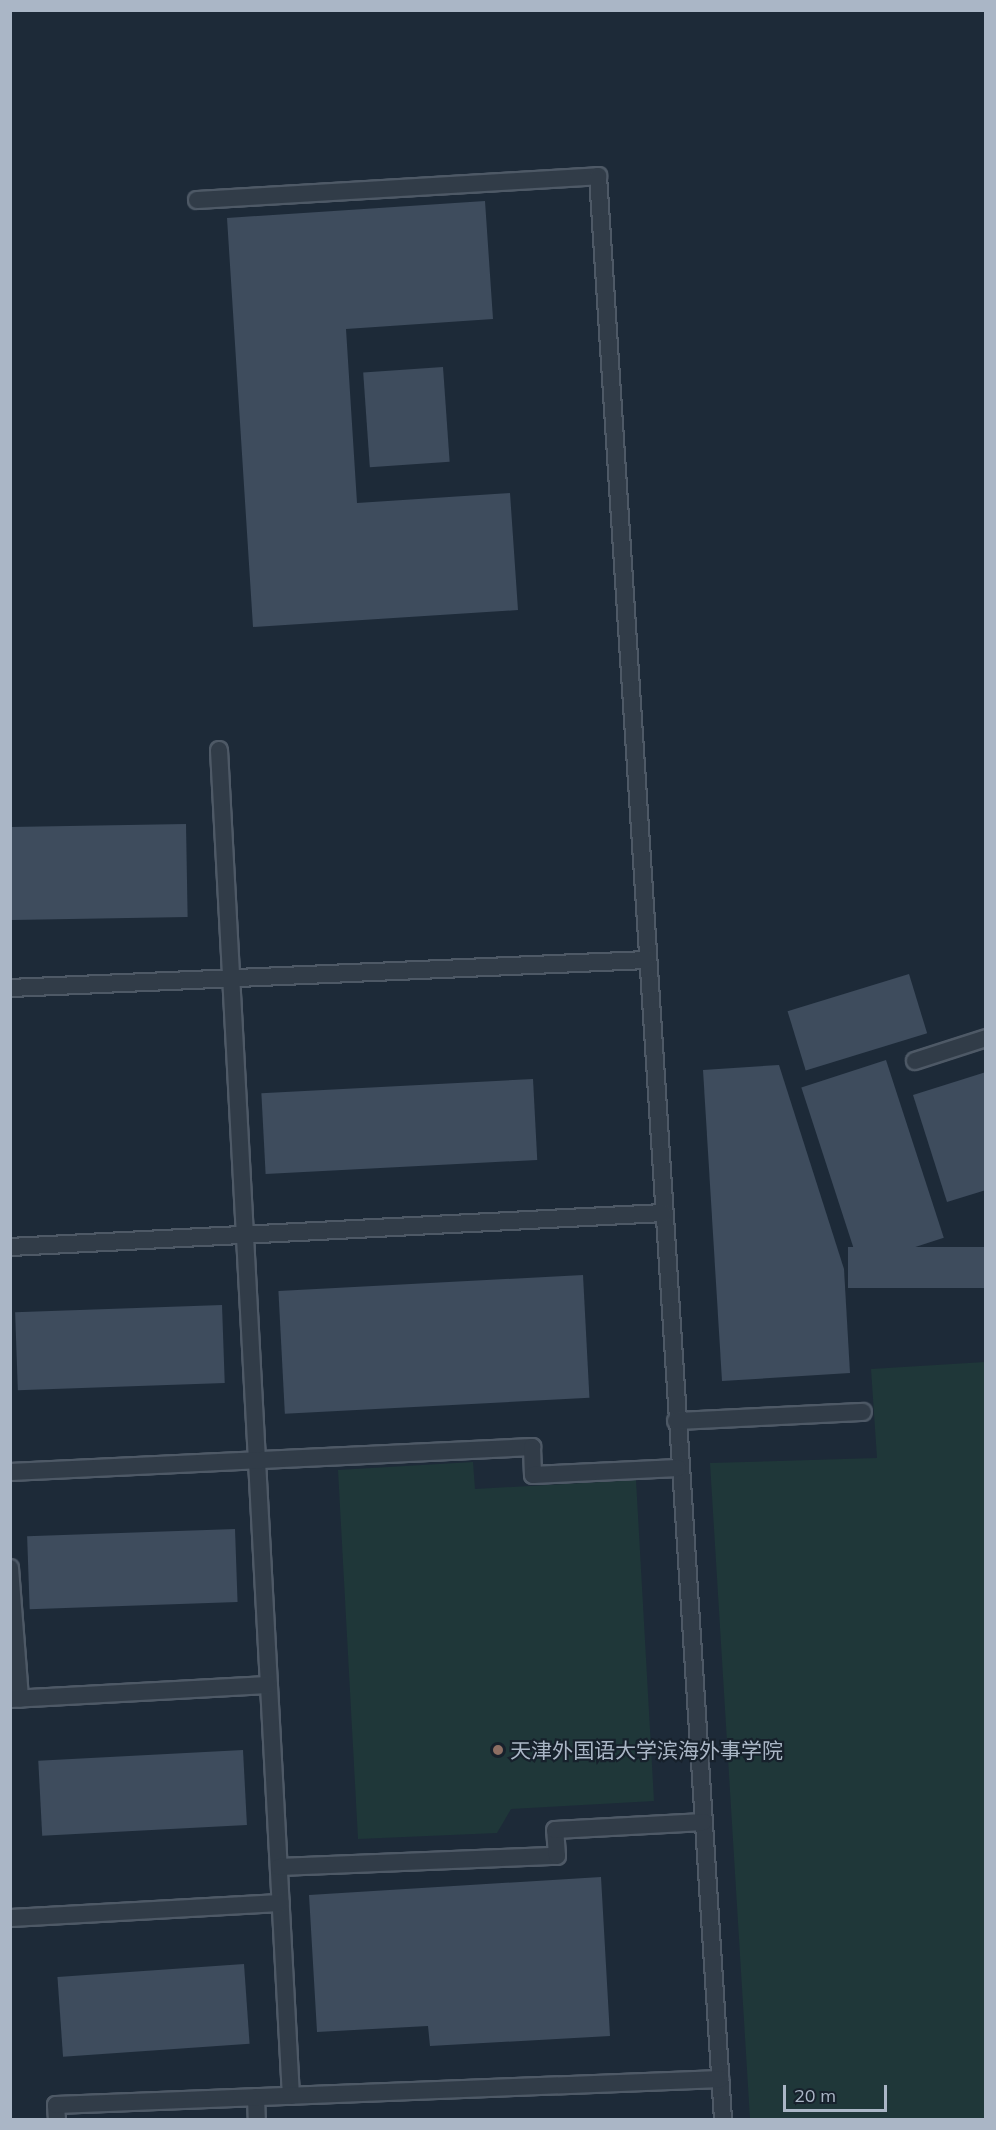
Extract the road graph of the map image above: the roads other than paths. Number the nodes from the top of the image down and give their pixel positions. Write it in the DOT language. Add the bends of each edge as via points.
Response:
graph roads {
  1 [pos="197,200"];
  2 [pos="219,750"];
  3 [pos="645,960"];
  4 [pos="231,978"];
  5 [pos="10,988"];
  6 [pos="986,1038"];
  7 [pos="915,1061"];
  8 [pos="663,1213"];
  9 [pos="245,1237"];
  10 [pos="10,1247"];
  11 [pos="863,1412"];
  12 [pos="676,1421"];
  13 [pos="258,1460"];
  14 [pos="678,1468"];
  15 [pos="10,1472"];
  16 [pos="10,1568"];
  17 [pos="269,1685"];
  18 [pos="15,1699"];
  19 [pos="704,1822"];
  20 [pos="279,1867"];
  21 [pos="281,1903"];
  22 [pos="10,1918"];
  23 [pos="720,2079"];
  24 [pos="291,2096"];
  25 [pos="256,2097"];
  26 [pos="57,2120"];
  27 [pos="257,2120"];
  28 [pos="723,2120"];
  1 -- 3 [label="lane" via="598,176"];
  2 -- 4 [label="lane"];
  3 -- 4 [label="lane"];
  3 -- 8 [label="lane"];
  4 -- 5 [label="lane"];
  4 -- 9 [label="lane"];
  6 -- 7 [label="lane"];
  8 -- 9 [label="lane"];
  8 -- 12 [label="lane"];
  9 -- 10 [label="lane"];
  9 -- 13 [label="lane"];
  11 -- 12 [label="lane"];
  12 -- 14 [label="lane"];
  13 -- 14 [label="lane" via="532,1447 533,1475"];
  13 -- 15 [label="lane"];
  13 -- 17 [label="lane"];
  14 -- 19 [label="lane"];
  16 -- 18 [label="lane"];
  17 -- 18 [label="lane"];
  17 -- 20 [label="lane"];
  19 -- 20 [label="lane" via="555,1830 557,1856"];
  19 -- 23 [label="lane"];
  20 -- 21 [label="lane"];
  21 -- 22 [label="lane"];
  21 -- 24 [label="lane"];
  23 -- 24 [label="lane"];
  23 -- 28 [label="lane"];
  24 -- 25 [label="lane"];
  25 -- 26 [label="lane" via="56,2105"];
  25 -- 27 [label="lane"];
}
